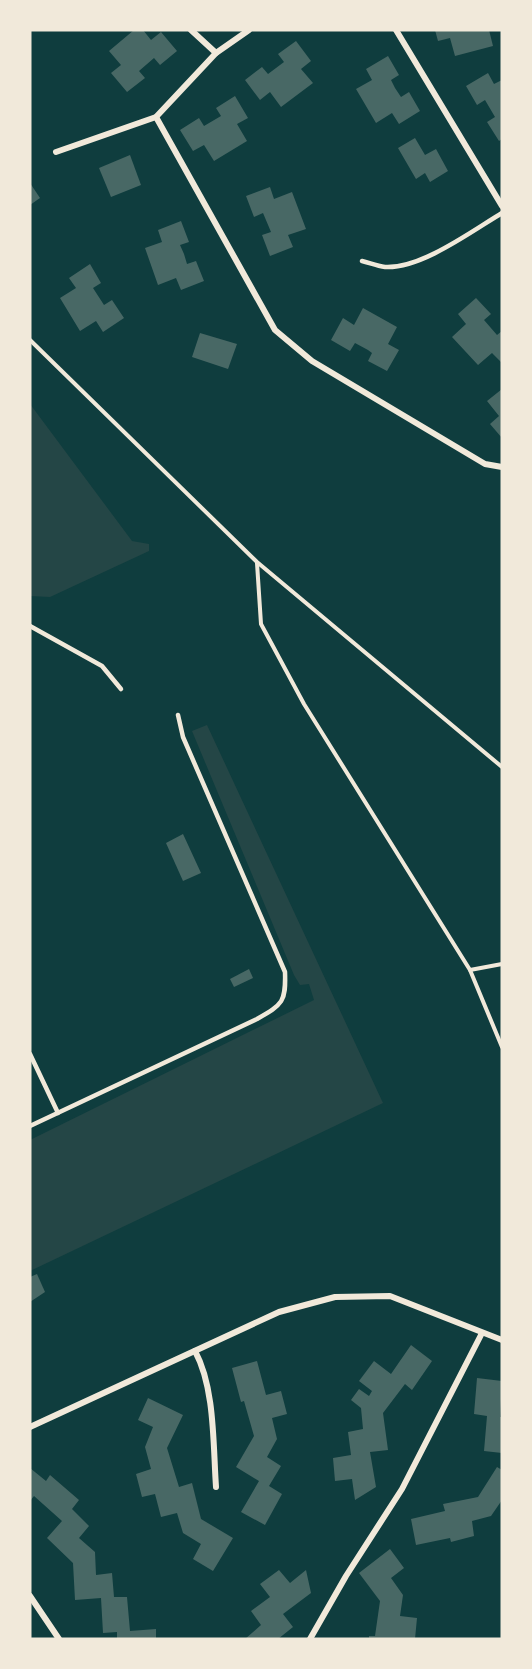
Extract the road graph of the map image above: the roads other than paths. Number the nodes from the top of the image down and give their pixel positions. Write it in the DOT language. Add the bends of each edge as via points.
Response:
graph roads {
  1 [pos="191,30"];
  2 [pos="249,30"];
  3 [pos="396,30"];
  4 [pos="216,53"];
  5 [pos="156,117"];
  6 [pos="56,152"];
  7 [pos="502,206"];
  8 [pos="502,213"];
  9 [pos="363,261"];
  10 [pos="502,467"];
  11 [pos="30,626"];
  12 [pos="122,689"];
  13 [pos="178,716"];
  14 [pos="30,1054"];
  15 [pos="58,1113"];
  16 [pos="30,1126"];
  17 [pos="482,1333"];
  18 [pos="502,1340"];
  19 [pos="195,1351"];
  20 [pos="30,1427"];
  21 [pos="216,1487"];
  22 [pos="30,1596"];
  23 [pos="59,1639"];
  24 [pos="310,1639"];
  1 -- 4 [label="street"];
  2 -- 4 [label="street"];
  3 -- 7 [label="street"];
  4 -- 5 [label="street"];
  5 -- 6 [label="street"];
  5 -- 10 [label="street" via="275,330 312,361 486,464"];
  8 -- 9 [label="lane" via="438,252 412,262 386,267"];
  11 -- 12 [label="lane" via="102,666"];
  13 -- 15 [label="lane" via="183,737 285,972 286,994 277,1008 257,1019"];
  14 -- 15 [label="lane"];
  15 -- 16 [label="lane"];
  17 -- 18 [label="street"];
  17 -- 19 [label="street" via="390,1296 336,1297 279,1312"];
  17 -- 24 [label="street" via="402,1489"];
  19 -- 20 [label="street"];
  19 -- 21 [label="street" via="204,1366"];
  22 -- 23 [label="street"];
}
